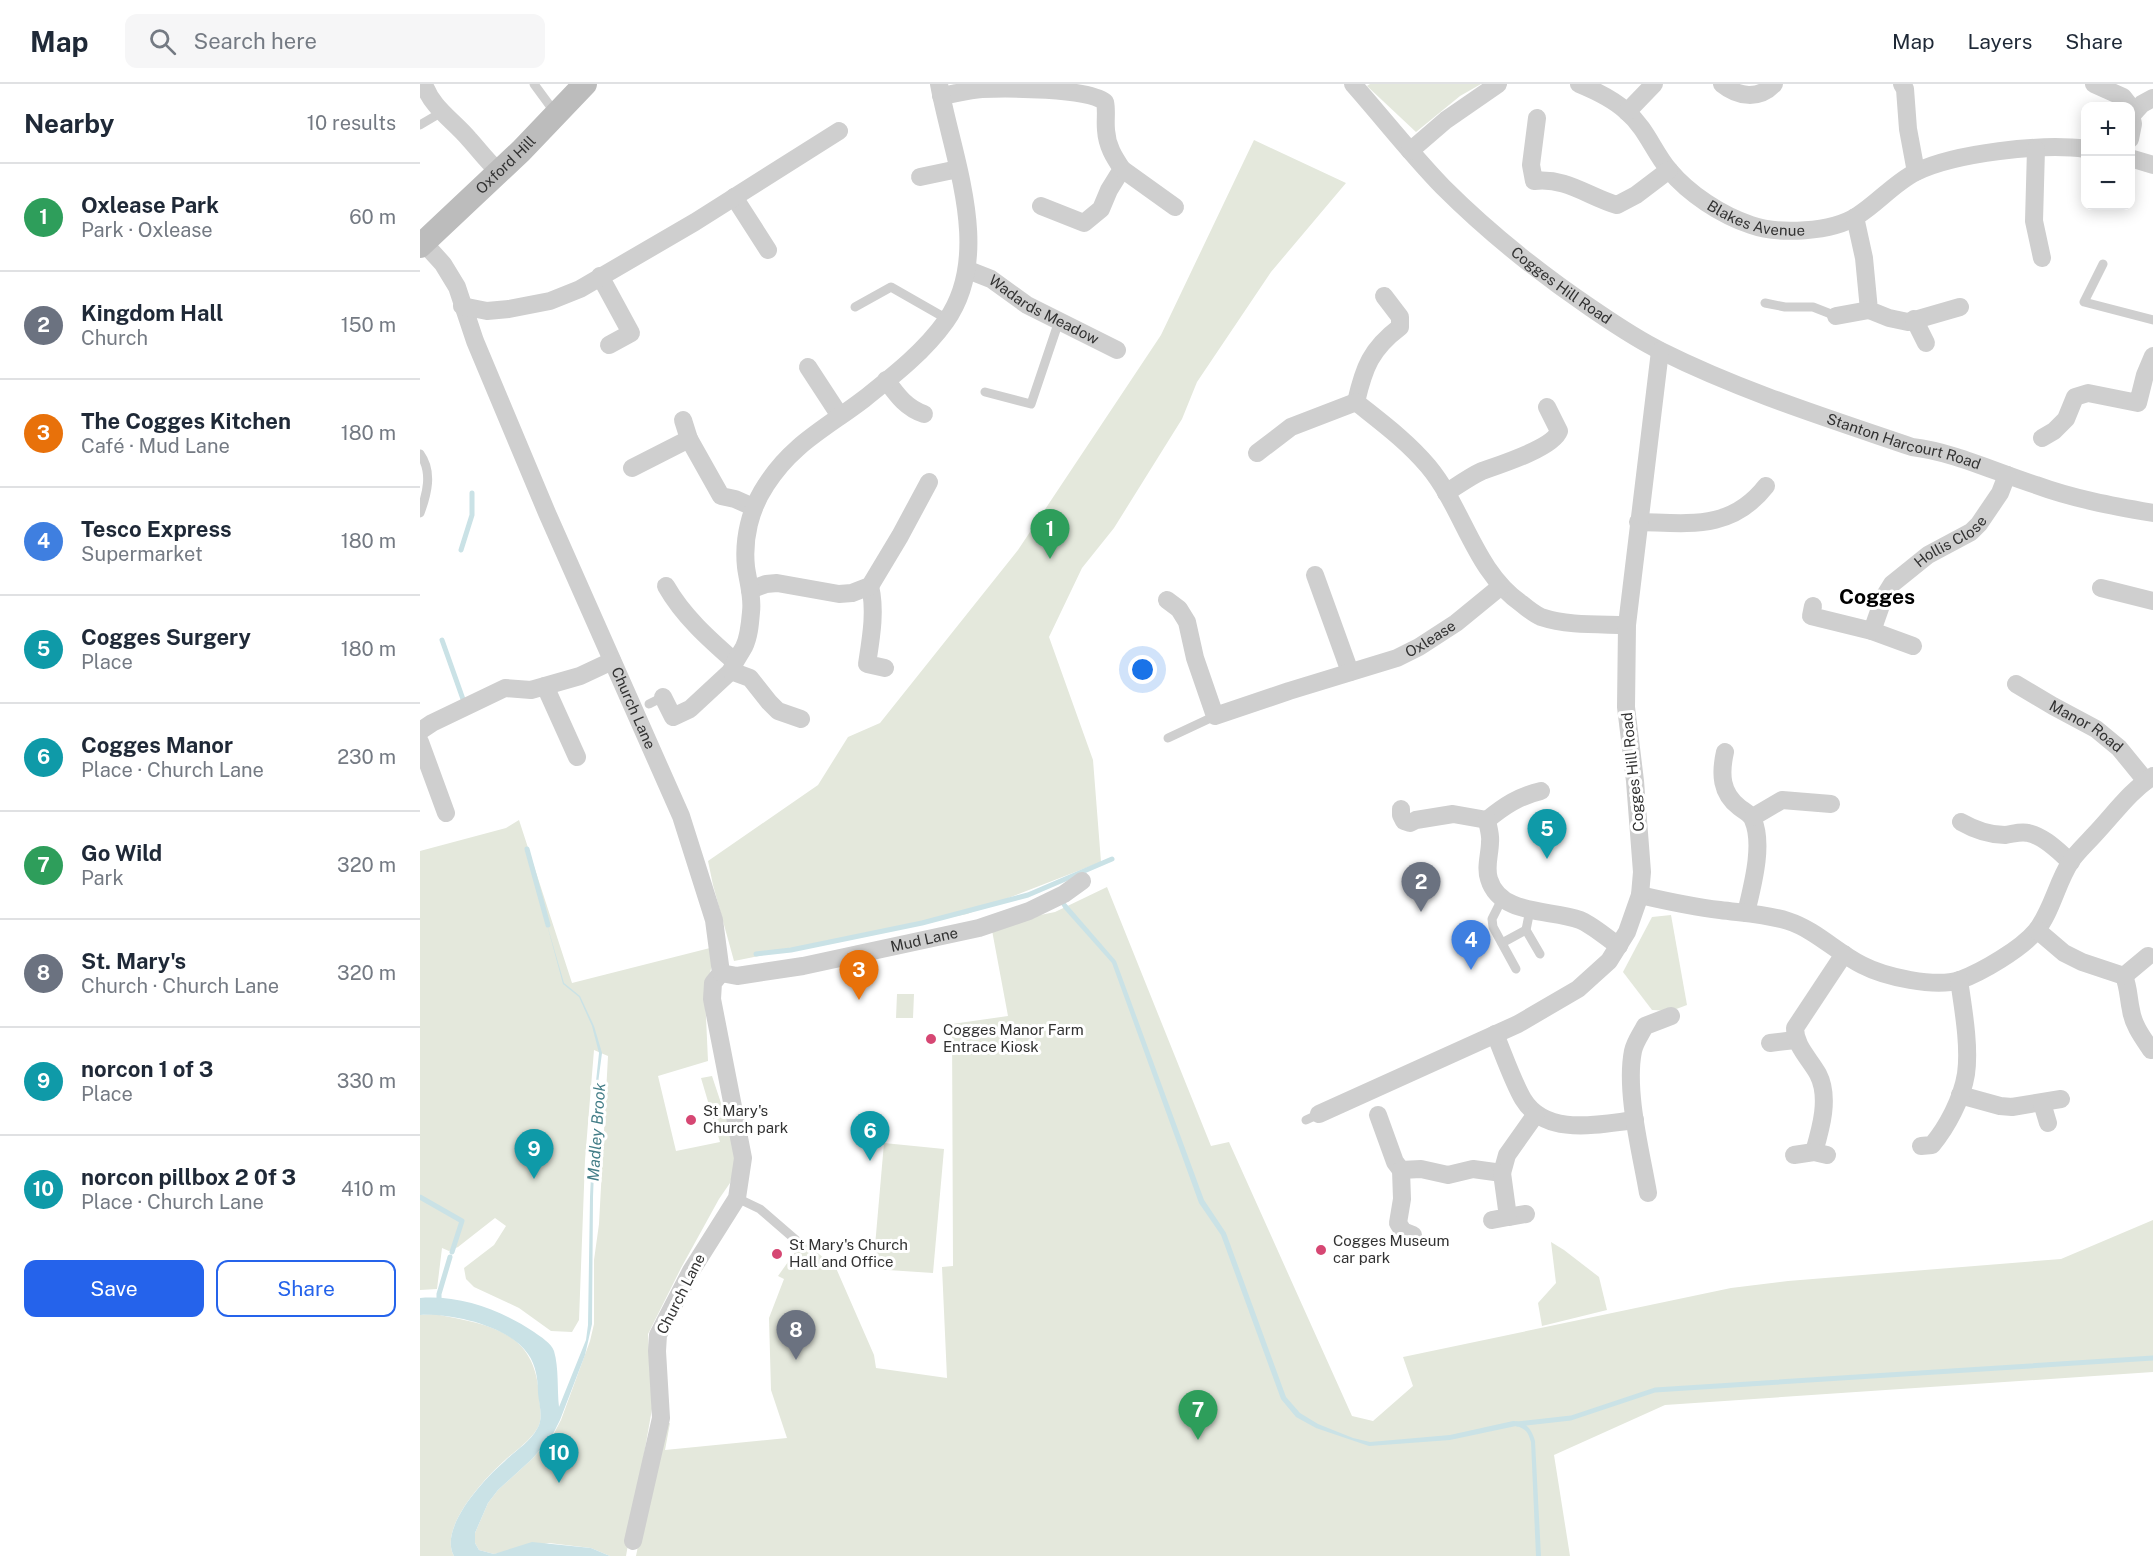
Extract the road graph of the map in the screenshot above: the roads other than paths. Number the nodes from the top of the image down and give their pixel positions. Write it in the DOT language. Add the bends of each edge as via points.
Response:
graph roads {
  1 [pos="424,84"];
  2 [pos="534,84"];
  3 [pos="585,84"];
  4 [pos="1353,84"];
  5 [pos="1498,84"];
  6 [pos="1579,84"];
  7 [pos="1654,84"];
  8 [pos="1722,84"];
  9 [pos="1774,84"];
  10 [pos="1902,84"];
  11 [pos="2094,84"];
  12 [pos="1057,87"];
  13 [pos="940,90"];
  14 [pos="2153,98"];
  15 [pos="2126,102"];
  16 [pos="2135,108"];
  17 [pos="442,112"];
  18 [pos="1627,112"];
  19 [pos="556,114"];
  20 [pos="1537,118"];
  21 [pos="420,124"];
  22 [pos="839,131"];
  23 [pos="2036,149"];
  24 [pos="2081,149"];
  25 [pos="1410,151"];
  26 [pos="2135,160"];
  27 [pos="2153,165"];
  28 [pos="958,169"];
  29 [pos="1122,169"];
  30 [pos="1669,170"];
  31 [pos="498,171"];
  32 [pos="1916,172"];
  33 [pos="920,177"];
  34 [pos="734,197"];
  35 [pos="1041,206"];
  36 [pos="1175,207"];
  37 [pos="1855,217"];
  38 [pos="422,244"];
  39 [pos="768,250"];
  40 [pos="2042,258"];
  41 [pos="2103,264"];
  42 [pos="968,270"];
  43 [pos="600,276"];
  44 [pos="1384,296"];
  45 [pos="1765,303"];
  46 [pos="462,306"];
  47 [pos="855,307"];
  48 [pos="1960,307"];
  49 [pos="1869,310"];
  50 [pos="1836,316"];
  51 [pos="948,319"];
  52 [pos="1914,319"];
  53 [pos="2153,320"];
  54 [pos="1059,321"];
  55 [pos="1926,344"];
  56 [pos="609,345"];
  57 [pos="1117,350"];
  58 [pos="1660,351"];
  59 [pos="2153,356"];
  60 [pos="808,367"];
  61 [pos="886,380"];
  62 [pos="985,392"];
  63 [pos="1356,402"];
  64 [pos="1547,407"];
  65 [pos="924,414"];
  66 [pos="840,416"];
  67 [pos="683,420"];
  68 [pos="2042,438"];
  69 [pos="688,439"];
  70 [pos="1257,453"];
  71 [pos="420,454"];
  72 [pos="632,468"];
  73 [pos="2007,475"];
  74 [pos="929,482"];
  75 [pos="1766,486"];
  76 [pos="1446,493"];
  77 [pos="753,507"];
  78 [pos="420,513"];
  79 [pos="2153,513"];
  80 [pos="1638,522"];
  81 [pos="1315,575"];
  82 [pos="870,585"];
  83 [pos="666,586"];
  84 [pos="1500,586"];
  85 [pos="2101,588"];
  86 [pos="750,590"];
  87 [pos="1167,600"];
  88 [pos="2153,601"];
  89 [pos="1813,606"];
  90 [pos="1628,625"];
  91 [pos="1872,631"];
  92 [pos="1913,646"];
  93 [pos="612,661"];
  94 [pos="732,666"];
  95 [pos="885,669"];
  96 [pos="1350,672"];
  97 [pos="2016,684"];
  98 [pos="545,686"];
  99 [pos="656,701"];
  100 [pos="1215,716"];
  101 [pos="801,719"];
  102 [pos="420,731"];
  103 [pos="1168,738"];
  104 [pos="420,742"];
  105 [pos="1725,752"];
  106 [pos="577,757"];
  107 [pos="2149,779"];
  108 [pos="1541,791"];
  109 [pos="1832,804"];
  110 [pos="1401,809"];
  111 [pos="446,813"];
  112 [pos="1753,817"];
  113 [pos="1487,820"];
  114 [pos="1961,822"];
  115 [pos="2071,862"];
  116 [pos="1082,881"];
  117 [pos="1640,895"];
  118 [pos="1502,899"];
  119 [pos="1530,910"];
  120 [pos="1746,913"];
  121 [pos="1526,930"];
  122 [pos="2037,930"];
  123 [pos="1502,943"];
  124 [pos="1619,946"];
  125 [pos="1540,954"];
  126 [pos="1844,954"];
  127 [pos="2148,956"];
  128 [pos="1516,969"];
  129 [pos="721,973"];
  130 [pos="2124,976"];
  131 [pos="1959,980"];
  132 [pos="1671,1016"];
  133 [pos="1495,1034"];
  134 [pos="1795,1040"];
  135 [pos="1770,1043"];
  136 [pos="2149,1055"];
  137 [pos="1960,1095"];
  138 [pos="2061,1099"];
  139 [pos="2042,1103"];
  140 [pos="1536,1114"];
  141 [pos="1378,1115"];
  142 [pos="1312,1117"];
  143 [pos="1635,1120"];
  144 [pos="2048,1123"];
  145 [pos="1921,1146"];
  146 [pos="1794,1155"];
  147 [pos="1401,1170"];
  148 [pos="1502,1173"];
  149 [pos="1648,1193"];
  150 [pos="737,1198"];
  151 [pos="1527,1214"];
  152 [pos="1413,1235"];
  153 [pos="797,1241"];
  154 [pos="633,1541"];
  1 -- 17 [label="street"];
  2 -- 19 [label="lane"];
  3 -- 19 [label="main road, Oxford Hill"];
  4 -- 25 [label="street, Cogges Hill Road"];
  5 -- 25 [label="street"];
  6 -- 18 [label="street, Blakes Avenue"];
  7 -- 18 [label="street"];
  8 -- 9 [label="street" via="1742,95 1767,91"];
  10 -- 32 [label="street"];
  11 -- 15 [label="street"];
  12 -- 13 [label="street, Wadards Meadow"];
  12 -- 29 [label="street, Wadards Meadow" via="1105,102 1110,151"];
  13 -- 28 [label="street, Wadards Meadow"];
  14 -- 16 [label="street"];
  17 -- 21 [label="lane"];
  17 -- 31 [label="street"];
  18 -- 30 [label="street, Blakes Avenue" via="1649,137"];
  19 -- 31 [label="main road, Oxford Hill"];
  20 -- 30 [label="street" via="1531,165 1534,181 1567,184 1617,205"];
  22 -- 34 [label="street"];
  23 -- 24 [label="street, Blakes Avenue"];
  23 -- 32 [label="street, Blakes Avenue" via="1991,153"];
  23 -- 40 [label="street" via="2034,221"];
  25 -- 58 [label="street, Cogges Hill Road" via="1456,200 1526,261"];
  26 -- 27 [label="street"];
  28 -- 33 [label="street"];
  28 -- 42 [label="street, Wadards Meadow" via="967,221"];
  29 -- 35 [label="street" via="1101,209 1084,223"];
  29 -- 36 [label="street, Wadards Meadow"];
  30 -- 37 [label="street, Blakes Avenue" via="1716,209 1751,225 1804,230"];
  31 -- 38 [label="main road, Oxford Hill"];
  32 -- 37 [label="street, Blakes Avenue"];
  34 -- 39 [label="street"];
  34 -- 43 [label="street"];
  37 -- 49 [label="street"];
  38 -- 46 [label="street, Church Lane" via="443,264"];
  41 -- 53 [label="lane" via="2084,302"];
  42 -- 51 [label="street, Wadards Meadow"];
  42 -- 54 [label="street, Wadards Meadow" via="991,279 1027,305"];
  43 -- 46 [label="street" via="550,301 487,311"];
  43 -- 56 [label="street" via="631,333"];
  44 -- 63 [label="street" via="1400,316 1400,327 1371,356"];
  45 -- 50 [label="lane" via="1785,308 1813,307"];
  46 -- 93 [label="street, Church Lane"];
  47 -- 51 [label="lane" via="891,286"];
  48 -- 52 [label="street"];
  49 -- 50 [label="street"];
  49 -- 52 [label="street" via="1908,322"];
  51 -- 61 [label="street, Wadards Meadow" via="927,344"];
  52 -- 55 [label="street"];
  54 -- 57 [label="street, Wadards Meadow"];
  54 -- 62 [label="lane" via="1031,404"];
  58 -- 73 [label="street, Stanton Harcourt Road" via="1772,399"];
  58 -- 80 [label="street, Cogges Hill Road"];
  59 -- 68 [label="street" via="2138,403 2080,394 2061,425"];
  60 -- 66 [label="street"];
  61 -- 65 [label="street" via="904,403"];
  61 -- 66 [label="street, Wadards Meadow"];
  63 -- 70 [label="street" via="1291,427"];
  63 -- 76 [label="street" via="1429,466"];
  64 -- 76 [label="street" via="1559,431 1553,439 1480,472"];
  66 -- 77 [label="street, Wadards Meadow" via="797,447 780,465"];
  67 -- 69 [label="street"];
  69 -- 72 [label="street"];
  69 -- 77 [label="street" via="721,496"];
  71 -- 78 [label="lane" via="428,474"];
  73 -- 79 [label="street, Stanton Harcourt Road" via="2098,504"];
  73 -- 91 [label="street, Hollis Close" via="1979,525 1928,555 1892,584"];
  74 -- 82 [label="street"];
  75 -- 80 [label="street" via="1737,512 1708,522"];
  76 -- 84 [label="street"];
  77 -- 86 [label="street, Wadards Meadow" via="745,546"];
  80 -- 90 [label="street, Cogges Hill Road"];
  81 -- 96 [label="street"];
  82 -- 86 [label="street" via="839,594 777,583"];
  82 -- 95 [label="street" via="873,600 867,664"];
  83 -- 94 [label="street" via="686,616"];
  84 -- 90 [label="street" via="1538,616 1557,621"];
  84 -- 96 [label="street, Oxlease" via="1456,623 1419,647"];
  85 -- 88 [label="street"];
  86 -- 94 [label="street, Wadards Meadow" via="748,634"];
  87 -- 100 [label="street" via="1187,622"];
  89 -- 91 [label="street" via="1811,616"];
  90 -- 117 [label="street, Cogges Hill Road" via="1626,707 1641,843"];
  91 -- 92 [label="street"];
  93 -- 98 [label="street"];
  93 -- 129 [label="street, Church Lane" via="681,816 714,920"];
  94 -- 99 [label="street, Wadards Meadow" via="690,709 673,717"];
  94 -- 101 [label="street" via="750,678 778,711"];
  96 -- 100 [label="street, Oxlease"];
  97 -- 107 [label="street, Manor Road" via="2096,729"];
  98 -- 102 [label="street" via="531,690 505,688"];
  98 -- 106 [label="street"];
  100 -- 103 [label="lane, Oxlease"];
  104 -- 111 [label="street"];
  105 -- 112 [label="street" via="1725,789 1730,799"];
  107 -- 115 [label="street, Manor Road"];
  108 -- 113 [label="street" via="1507,804"];
  109 -- 112 [label="street" via="1782,801"];
  110 -- 113 [label="street" via="1404,821 1410,823 1453,814"];
  112 -- 120 [label="street" via="1758,839"];
  113 -- 118 [label="street" via="1491,841 1488,876"];
  114 -- 115 [label="street" via="1989,833 2028,832"];
  115 -- 122 [label="street, Manor Road"];
  116 -- 129 [label="street, Mud Lane" via="1029,911 979,928 803,966 737,976"];
  117 -- 120 [label="street, Manor Road"];
  117 -- 124 [label="street, Cogges Hill Road"];
  118 -- 119 [label="street"];
  118 -- 123 [label="lane" via="1492,919"];
  119 -- 121 [label="lane"];
  119 -- 124 [label="street" via="1584,921"];
  120 -- 126 [label="street, Manor Road" via="1788,921 1810,930"];
  121 -- 123 [label="lane"];
  121 -- 125 [label="lane"];
  122 -- 130 [label="street" via="2064,953"];
  122 -- 131 [label="street, Manor Road" via="2001,959"];
  123 -- 128 [label="lane"];
  124 -- 133 [label="street, Cogges Hill Road" via="1610,961 1578,989"];
  126 -- 131 [label="street, Manor Road" via="1864,966 1905,980"];
  126 -- 134 [label="street" via="1795,1028"];
  127 -- 130 [label="street"];
  129 -- 150 [label="street, Church Lane" via="713,983 712,999 743,1158"];
  130 -- 136 [label="street" via="2131,1011"];
  131 -- 137 [label="street" via="1966,1063"];
  132 -- 143 [label="street" via="1645,1026 1634,1048 1630,1071"];
  133 -- 140 [label="street" via="1523,1099"];
  133 -- 142 [label="street, Cogges Hill Road"];
  134 -- 135 [label="street"];
  134 -- 146 [label="street" via="1818,1074 1823,1089 1821,1154"];
  137 -- 139 [label="street" via="2000,1106"];
  137 -- 145 [label="street" via="1942,1133 1932,1145"];
  138 -- 139 [label="street"];
  139 -- 144 [label="street"];
  140 -- 143 [label="street" via="1568,1126"];
  140 -- 148 [label="street" via="1507,1155"];
  141 -- 147 [label="street"];
  143 -- 149 [label="street"];
  147 -- 148 [label="street" via="1448,1175 1473,1169"];
  147 -- 152 [label="street" via="1398,1223 1403,1231"];
  148 -- 151 [label="street" via="1500,1218"];
  150 -- 153 [label="lane" via="760,1209"];
  150 -- 154 [label="street, Church Lane" via="691,1271 658,1335 661,1418"];
}
